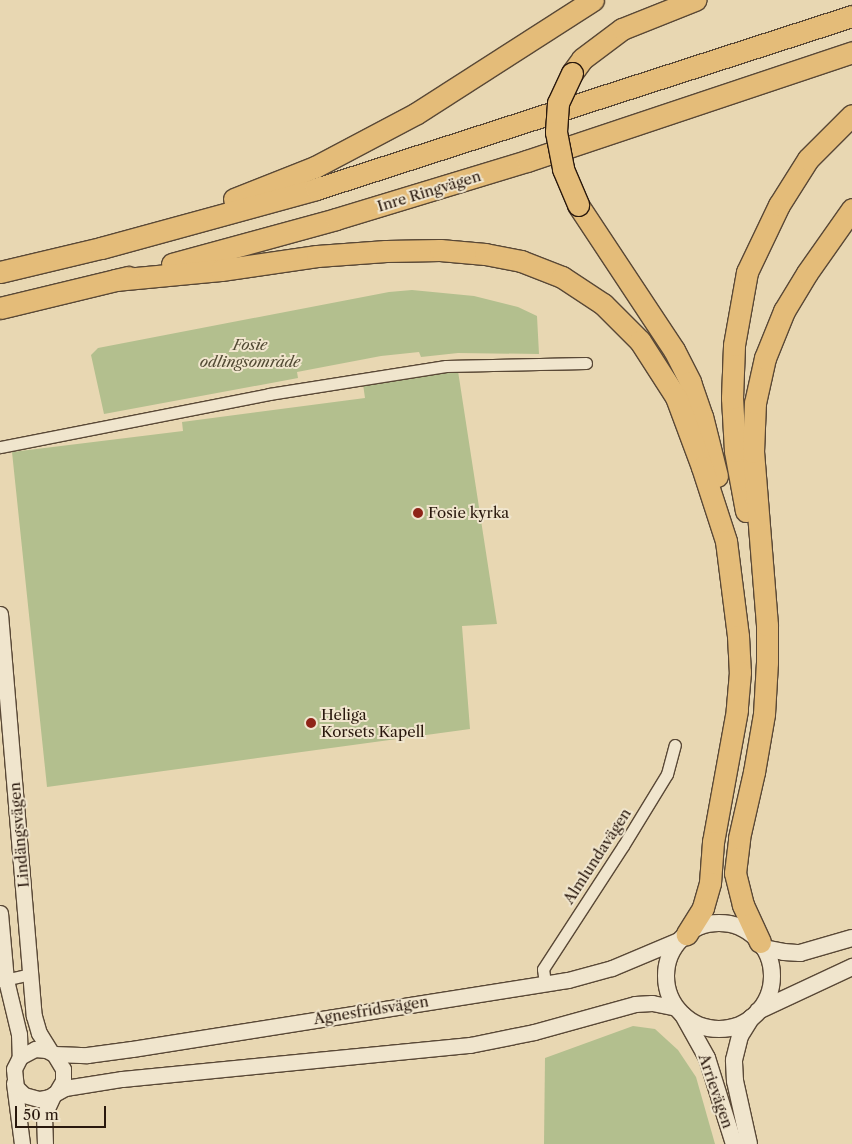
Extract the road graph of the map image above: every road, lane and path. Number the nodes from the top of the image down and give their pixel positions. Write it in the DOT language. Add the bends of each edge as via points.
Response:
graph roads {
  1 [pos="594,0"];
  2 [pos="695,0"];
  3 [pos="852,16"];
  4 [pos="852,52"];
  5 [pos="852,115"];
  6 [pos="852,209"];
  7 [pos="100,248"];
  8 [pos="0,272"];
  9 [pos="115,280"];
  10 [pos="0,308"];
  11 [pos="586,363"];
  12 [pos="0,446"];
  13 [pos="726,541"];
  14 [pos="0,614"];
  15 [pos="767,625"];
  16 [pos="1,653"];
  17 [pos="674,744"];
  18 [pos="0,913"];
  19 [pos="684,937"];
  20 [pos="852,938"];
  21 [pos="762,945"];
  22 [pos="852,967"];
  23 [pos="32,974"];
  24 [pos="3,981"];
  25 [pos="545,983"];
  26 [pos="679,1010"];
  27 [pos="755,1014"];
  28 [pos="53,1054"];
  29 [pos="20,1057"];
  30 [pos="14,1082"];
  31 [pos="56,1092"];
  32 [pos="22,1144"];
  33 [pos="45,1144"];
  34 [pos="734,1144"];
  35 [pos="749,1144"];
  1 -- 7 [label="highway" via="417,114 315,167"];
  2 -- 13 [label="highway, bridge" via="622,29 582,59 558,103 556,132 563,169 578,205 657,322 690,382 711,447"];
  3 -- 7 [label="highway" via="316,189"];
  4 -- 9 [label="highway, Inre Ringvägen" via="526,161 336,219"];
  5 -- 15 [label="highway" via="808,160 779,205 747,272 742,296 734,345 735,452"];
  6 -- 15 [label="highway" via="784,311 770,342 755,403 753,452"];
  7 -- 8 [label="highway"];
  9 -- 10 [label="highway, Inre Ringvägen"];
  9 -- 13 [label="highway" via="221,270 317,256 440,250 521,261 562,277 623,322 657,364 676,397"];
  11 -- 12 [label="street" via="436,368 269,394"];
  13 -- 19 [label="highway" via="738,636 737,710 713,842 708,895"];
  14 -- 16 [label="street, Lindängsvägen"];
  15 -- 21 [label="highway" via="764,714 736,864 743,905"];
  16 -- 23 [label="street, Lindängsvägen"];
  17 -- 25 [label="street, Almlundavägen" via="667,774 543,969"];
  18 -- 24 [label="street"];
  19 -- 21 [label="main road" via="707,924 729,924 743,928"];
  19 -- 25 [label="street, Agnesfridsvägen" via="612,968"];
  19 -- 26 [label="main road" via="669,958 666,973 668,988"];
  20 -- 21 [label="main road" via="800,953"];
  21 -- 27 [label="main road" via="771,967 772,980 769,994"];
  22 -- 27 [label="main road"];
  23 -- 24 [label="street"];
  23 -- 28 [label="street, Lindängsvägen" via="36,1024"];
  24 -- 29 [label="street" via="19,1034"];
  25 -- 28 [label="street, Agnesfridsvägen" via="132,1049 87,1055"];
  26 -- 27 [label="main road" via="703,1026 720,1029 737,1025"];
  26 -- 31 [label="street" via="652,1003 635,1004 534,1032 470,1045 166,1074 76,1085"];
  26 -- 34 [label="main road, Arrievägen" via="707,1058"];
  27 -- 35 [label="main road, Arrievägen" via="740,1036 734,1060 735,1081"];
  28 -- 29 [label="street" via="35,1049"];
  28 -- 31 [label="street, Lindängsvägen" via="63,1069 63,1081"];
  29 -- 30 [label="street" via="14,1069"];
  30 -- 31 [label="street" via="24,1095 34,1099 44,1099"];
  30 -- 32 [label="street"];
  31 -- 33 [label="street, Lindängsvägen" via="44,1115"];
}
